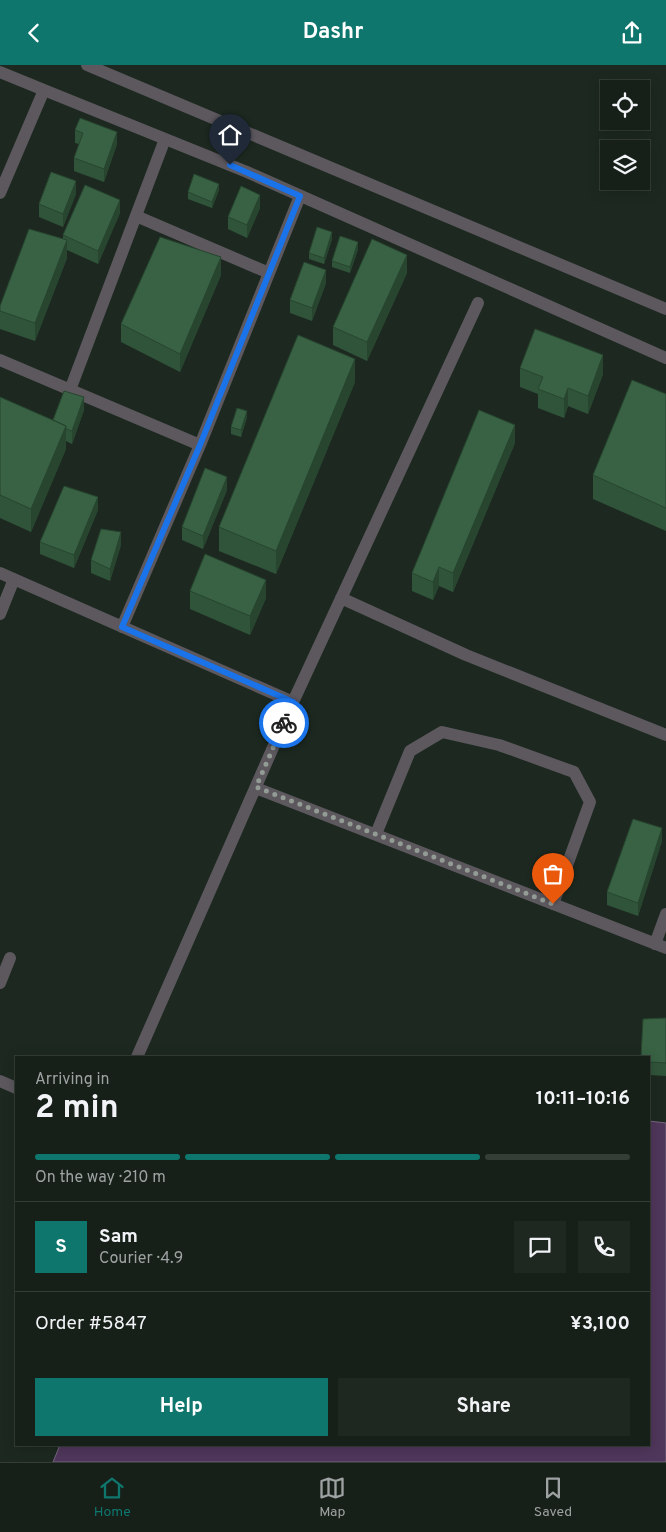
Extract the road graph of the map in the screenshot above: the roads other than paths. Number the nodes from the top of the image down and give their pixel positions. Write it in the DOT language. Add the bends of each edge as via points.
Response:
graph roads {
  1 [pos="87,65"];
  2 [pos="0,72"];
  3 [pos="44,90"];
  4 [pos="165,139"];
  5 [pos="0,193"];
  6 [pos="300,196"];
  7 [pos="136,216"];
  8 [pos="269,273"];
  9 [pos="478,303"];
  10 [pos="666,309"];
  11 [pos="666,358"];
  12 [pos="0,360"];
  13 [pos="70,390"];
  14 [pos="200,445"];
  15 [pos="0,573"];
  16 [pos="14,579"];
  17 [pos="340,599"];
  18 [pos="0,614"];
  19 [pos="122,627"];
  20 [pos="293,702"];
  21 [pos="666,735"];
  22 [pos="256,787"];
  23 [pos="376,834"];
  24 [pos="553,904"];
  25 [pos="666,915"];
  26 [pos="660,946"];
  27 [pos="10,958"];
  28 [pos="0,983"];
  29 [pos="137,1056"];
  30 [pos="0,1081"];
  31 [pos="15,1088"];
  1 -- 10 [label="street"];
  2 -- 3 [label="street"];
  3 -- 4 [label="street"];
  3 -- 5 [label="street"];
  4 -- 6 [label="street"];
  4 -- 7 [label="street"];
  6 -- 8 [label="street"];
  6 -- 11 [label="street"];
  7 -- 8 [label="street"];
  7 -- 13 [label="street"];
  8 -- 14 [label="street"];
  9 -- 17 [label="street"];
  12 -- 13 [label="street"];
  13 -- 14 [label="street"];
  14 -- 19 [label="street"];
  15 -- 16 [label="street"];
  16 -- 18 [label="street"];
  16 -- 19 [label="street"];
  17 -- 20 [label="street"];
  17 -- 21 [label="street" via="466,655"];
  19 -- 20 [label="street"];
  20 -- 22 [label="street"];
  22 -- 23 [label="street"];
  22 -- 29 [label="street"];
  23 -- 24 [label="street"];
  23 -- 24 [label="street" via="410,751 442,732 499,745 574,772 590,803"];
  24 -- 26 [label="street"];
  25 -- 26 [label="street"];
  27 -- 28 [label="street"];
  30 -- 31 [label="street"];
}
